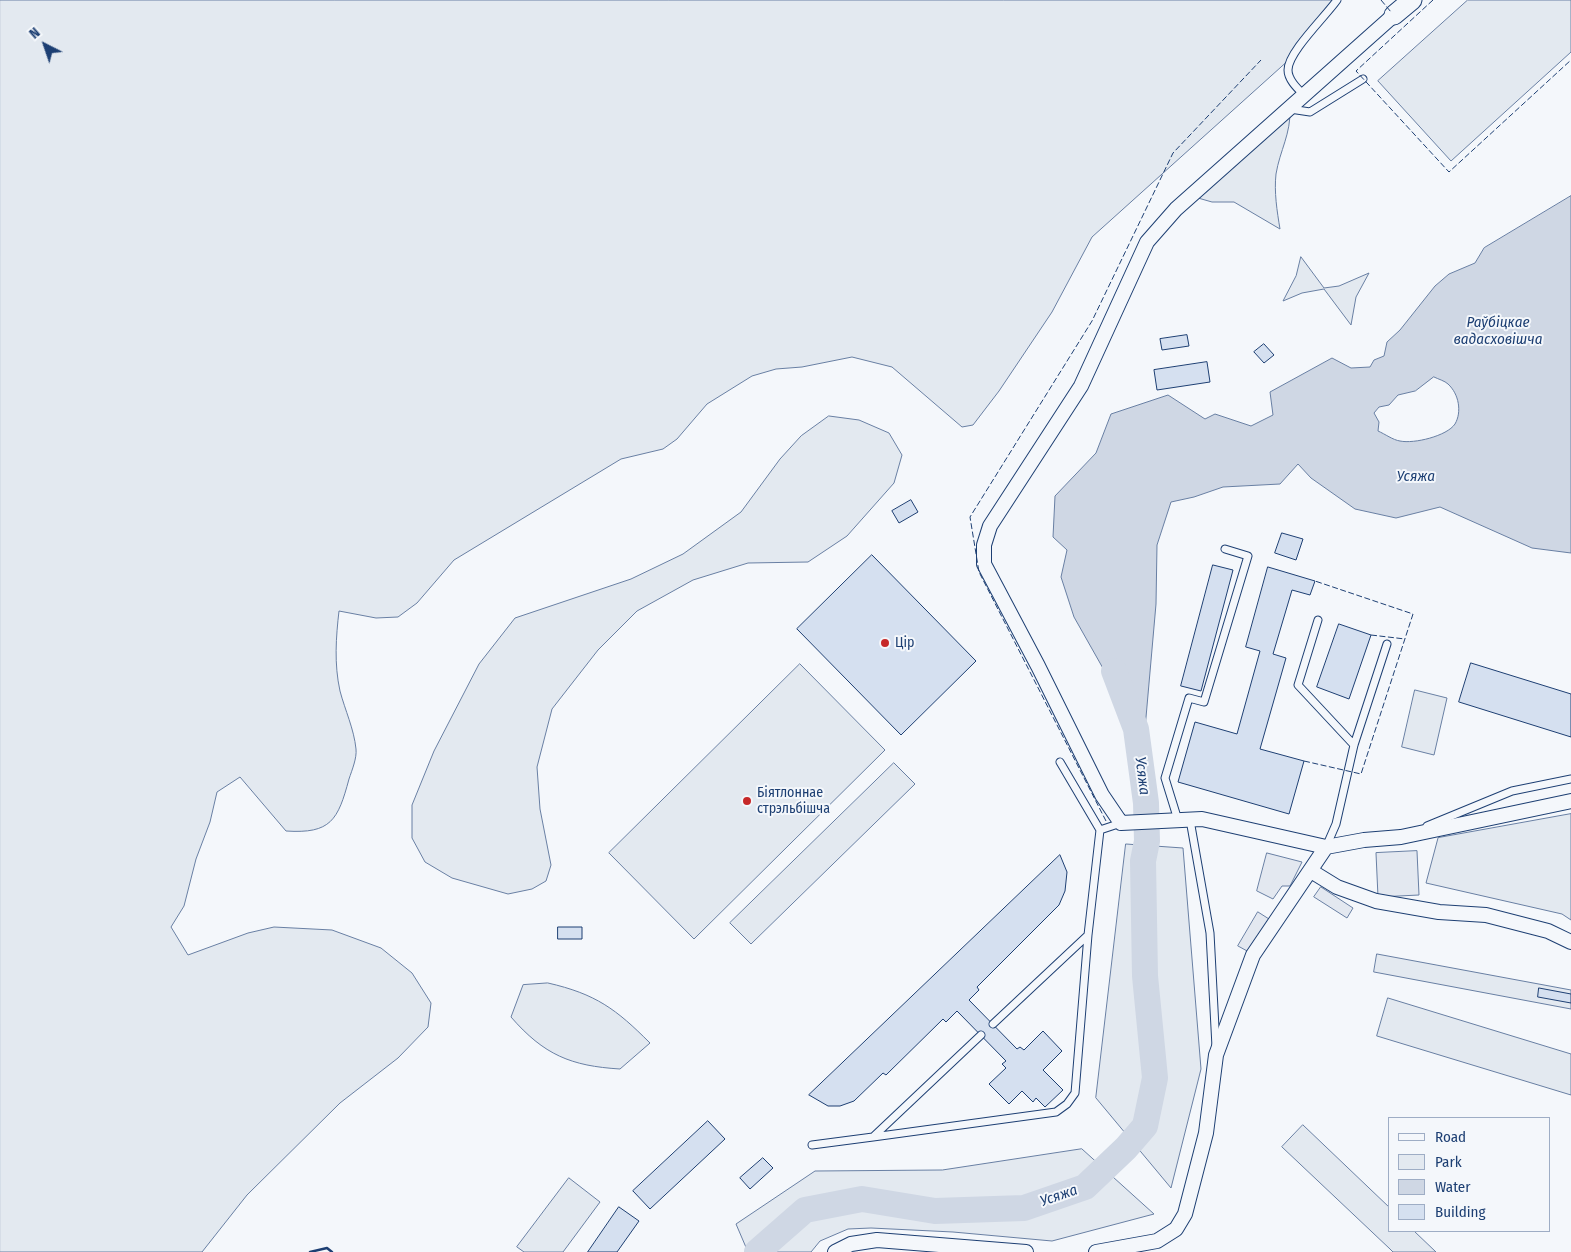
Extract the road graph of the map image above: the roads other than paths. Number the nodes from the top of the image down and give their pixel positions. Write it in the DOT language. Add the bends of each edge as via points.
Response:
graph roads {
  1 [pos="1337,0"];
  2 [pos="1412,0"];
  3 [pos="1394,15"];
  4 [pos="1363,79"];
  5 [pos="1305,96"];
  6 [pos="1290,108"];
  7 [pos="1225,549"];
  8 [pos="1318,620"];
  9 [pos="1387,644"];
  10 [pos="1354,745"];
  11 [pos="1060,762"];
  12 [pos="1571,779"];
  13 [pos="1571,801"];
  14 [pos="1179,820"];
  15 [pos="1121,823"];
  16 [pos="1100,830"];
  17 [pos="1401,837"];
  18 [pos="1326,848"];
  19 [pos="1311,871"];
  20 [pos="1088,935"];
  21 [pos="1571,942"];
  22 [pos="993,1024"];
  23 [pos="981,1035"];
  24 [pos="1216,1055"];
  25 [pos="873,1137"];
  26 [pos="812,1146"];
  27 [pos="1154,1246"];
  28 [pos="835,1252"];
  29 [pos="1026,1252"];
  30 [pos="1096,1252"];
  1 -- 5 [label="lane" via="1291,58 1288,71 1294,86"];
  2 -- 3 [label="street"];
  3 -- 5 [label="street"];
  4 -- 6 [label="lane" via="1310,112"];
  5 -- 6 [label="street"];
  6 -- 15 [label="street" via="1176,210 1147,242 1081,386 990,526 984,545 984,564 1102,795"];
  7 -- 14 [label="lane" via="1248,556 1204,702 1189,698 1165,778"];
  8 -- 10 [label="lane" via="1298,685"];
  9 -- 10 [label="lane"];
  10 -- 18 [label="lane" via="1336,824"];
  11 -- 16 [label="lane"];
  12 -- 17 [label="lane" via="1512,791"];
  13 -- 17 [label="street"];
  14 -- 15 [label="street"];
  14 -- 18 [label="street" via="1202,819"];
  14 -- 24 [label="lane" via="1210,933"];
  15 -- 16 [label="lane"];
  16 -- 20 [label="lane"];
  17 -- 18 [label="street"];
  18 -- 19 [label="street"];
  19 -- 21 [label="street" via="1337,887 1376,901 1439,912 1486,915 1548,931"];
  19 -- 24 [label="street" via="1253,956"];
  20 -- 22 [label="lane"];
  20 -- 25 [label="lane" via="1076,1093 1067,1104 1056,1112"];
  23 -- 25 [label="lane"];
  24 -- 27 [label="street" via="1206,1132 1185,1214 1176,1229"];
  25 -- 26 [label="lane"];
  27 -- 30 [label="street"];
  28 -- 29 [label="street" via="850,1244 877,1240"];
}
